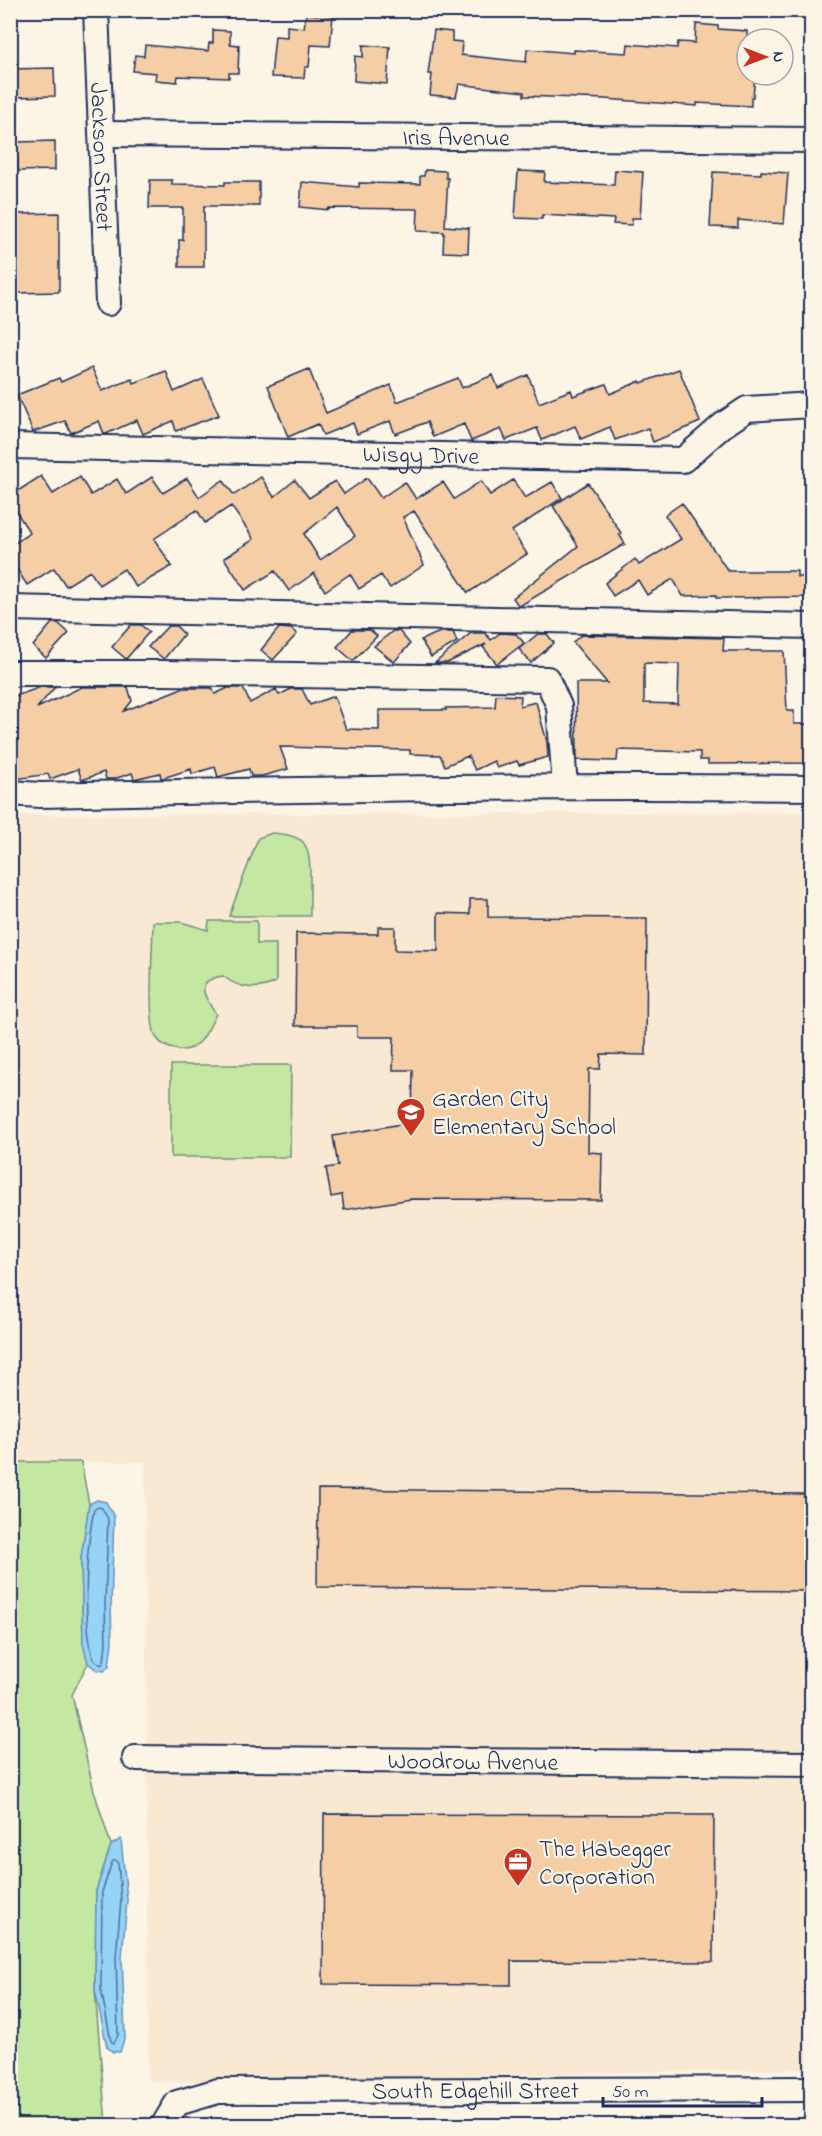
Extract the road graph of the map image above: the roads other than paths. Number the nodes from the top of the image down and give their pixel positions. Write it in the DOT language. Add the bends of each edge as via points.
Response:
graph roads {
  1 [pos="96,10"];
  2 [pos="102,134"];
  3 [pos="812,140"];
  4 [pos="108,303"];
  5 [pos="812,405"];
  6 [pos="10,446"];
  7 [pos="10,608"];
  8 [pos="812,626"];
  9 [pos="10,675"];
  10 [pos="565,787"];
  11 [pos="812,788"];
  12 [pos="10,793"];
  13 [pos="135,1758"];
  14 [pos="812,1764"];
  15 [pos="812,2089"];
  16 [pos="163,2126"];
  1 -- 2 [label="street, Jackson Street"];
  2 -- 3 [label="street, Iris Avenue"];
  2 -- 4 [label="street, Jackson Street"];
  5 -- 6 [label="street, Wisgy Drive" via="747,409 683,460"];
  7 -- 8 [label="street"];
  9 -- 10 [label="street" via="163,673 547,680 559,706"];
  10 -- 11 [label="street"];
  10 -- 12 [label="street"];
  13 -- 14 [label="street, Woodrow Avenue"];
  15 -- 16 [label="street, South Edgehill Street" via="218,2091 177,2103"];
}
